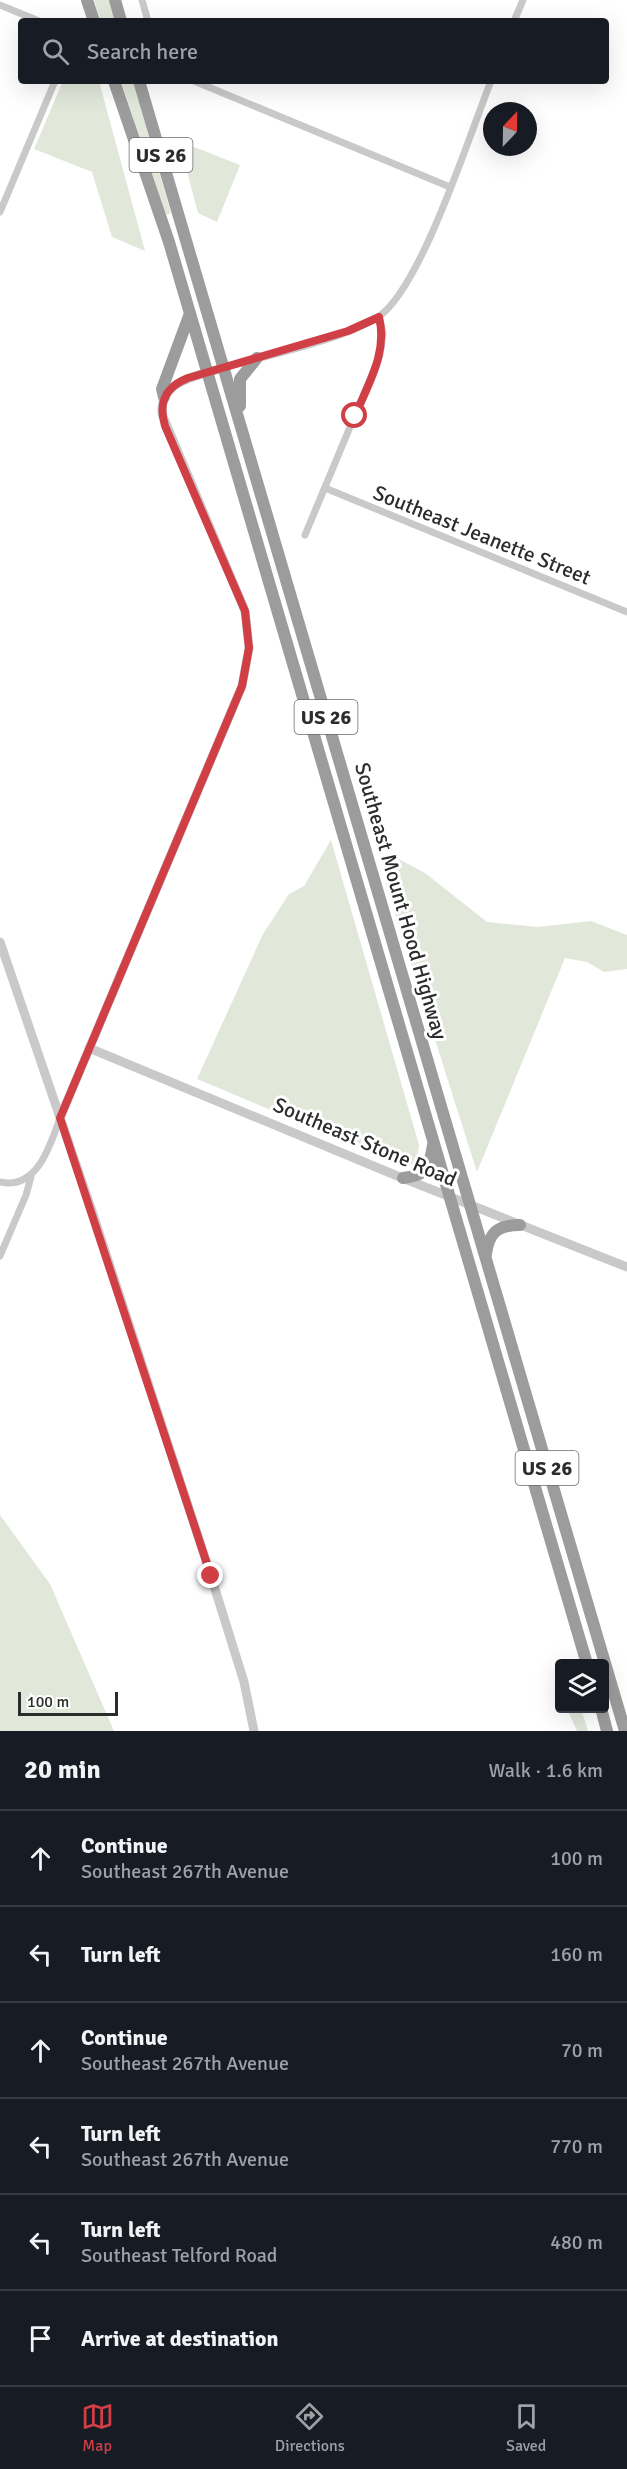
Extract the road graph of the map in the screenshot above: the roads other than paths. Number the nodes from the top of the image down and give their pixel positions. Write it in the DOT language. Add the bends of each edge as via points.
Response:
graph roads {
  1 [pos="87,0"];
  2 [pos="115,0"];
  3 [pos="142,0"];
  4 [pos="523,0"];
  5 [pos="0,5"];
  6 [pos="32,18"];
  7 [pos="93,18"];
  8 [pos="120,18"];
  9 [pos="147,18"];
  10 [pos="515,18"];
  11 [pos="54,84"];
  12 [pos="115,84"];
  13 [pos="140,84"];
  14 [pos="201,84"];
  15 [pos="490,84"];
  16 [pos="450,187"];
  17 [pos="0,212"];
  18 [pos="169,242"];
  19 [pos="190,315"];
  20 [pos="379,317"];
  21 [pos="257,358"];
  22 [pos="223,368"];
  23 [pos="206,373"];
  24 [pos="164,397"];
  25 [pos="244,437"];
  26 [pos="325,488"];
  27 [pos="263,502"];
  28 [pos="305,535"];
  29 [pos="627,612"];
  30 [pos="0,942"];
  31 [pos="89,1048"];
  32 [pos="414,1074"];
  33 [pos="60,1118"];
  34 [pos="434,1141"];
  35 [pos="31,1177"];
  36 [pos="403,1178"];
  37 [pos="0,1182"];
  38 [pos="461,1201"];
  39 [pos="520,1225"];
  40 [pos="0,1256"];
  41 [pos="486,1256"];
  42 [pos="627,1267"];
  43 [pos="511,1342"];
  44 [pos="586,1659"];
  45 [pos="602,1713"];
  46 [pos="254,1731"];
  47 [pos="607,1731"];
  48 [pos="625,1731"];
  1 -- 7 [label="highway"];
  2 -- 8 [label="highway"];
  3 -- 9 [label="street"];
  4 -- 10 [label="street"];
  5 -- 6 [label="street"];
  11 -- 17 [label="street"];
  12 -- 18 [label="highway, Southeast Mount Hood Highway / US 26"];
  13 -- 22 [label="highway, Southeast Mount Hood Highway / US 26"];
  14 -- 16 [label="street"];
  15 -- 16 [label="street"];
  16 -- 20 [label="street" via="414,271 400,295"];
  18 -- 19 [label="highway, Southeast Mount Hood Highway / US 26"];
  18 -- 22 [label="highway" via="190,281 212,358"];
  19 -- 23 [label="highway, Southeast Mount Hood Highway / US 26"];
  19 -- 24 [label="highway" via="162,389"];
  20 -- 21 [label="street" via="348,331"];
  20 -- 26 [label="street" via="380,355"];
  21 -- 22 [label="street"];
  21 -- 25 [label="highway" via="239,384"];
  22 -- 23 [label="street"];
  22 -- 25 [label="highway, Southeast Mount Hood Highway / US 26"];
  23 -- 24 [label="street" via="180,381"];
  23 -- 27 [label="highway" via="217,383 241,466"];
  23 -- 32 [label="highway, Southeast Mount Hood Highway / US 26"];
  24 -- 31 [label="street" via="165,426 242,601 249,636 248,662 242,686"];
  25 -- 27 [label="highway, Southeast Mount Hood Highway / US 26"];
  26 -- 28 [label="street"];
  26 -- 29 [label="street, Southeast Jeanette Street"];
  27 -- 38 [label="highway, Southeast Mount Hood Highway / US 26"];
  30 -- 33 [label="street"];
  31 -- 33 [label="street"];
  31 -- 36 [label="street, Southeast Stone Road"];
  32 -- 34 [label="highway, Southeast Mount Hood Highway / US 26"];
  32 -- 38 [label="highway" via="426,1088 436,1114"];
  33 -- 35 [label="street"];
  33 -- 46 [label="street" via="228,1630"];
  34 -- 36 [label="highway" via="426,1170 418,1176"];
  34 -- 38 [label="highway, Southeast Mount Hood Highway / US 26"];
  35 -- 37 [label="street"];
  35 -- 40 [label="street"];
  36 -- 38 [label="street, Southeast Stone Road"];
  38 -- 39 [label="street, Southeast Stone Road"];
  38 -- 41 [label="highway, Southeast Mount Hood Highway / US 26"];
  38 -- 43 [label="highway" via="489,1301"];
  38 -- 44 [label="highway, Southeast Mount Hood Highway / US 26"];
  39 -- 41 [label="highway" via="502,1226 493,1232"];
  39 -- 42 [label="street, Southeast Stone Road"];
  41 -- 43 [label="highway, Southeast Mount Hood Highway / US 26"];
  43 -- 48 [label="highway, Southeast Mount Hood Highway / US 26"];
  45 -- 47 [label="highway"];
}
